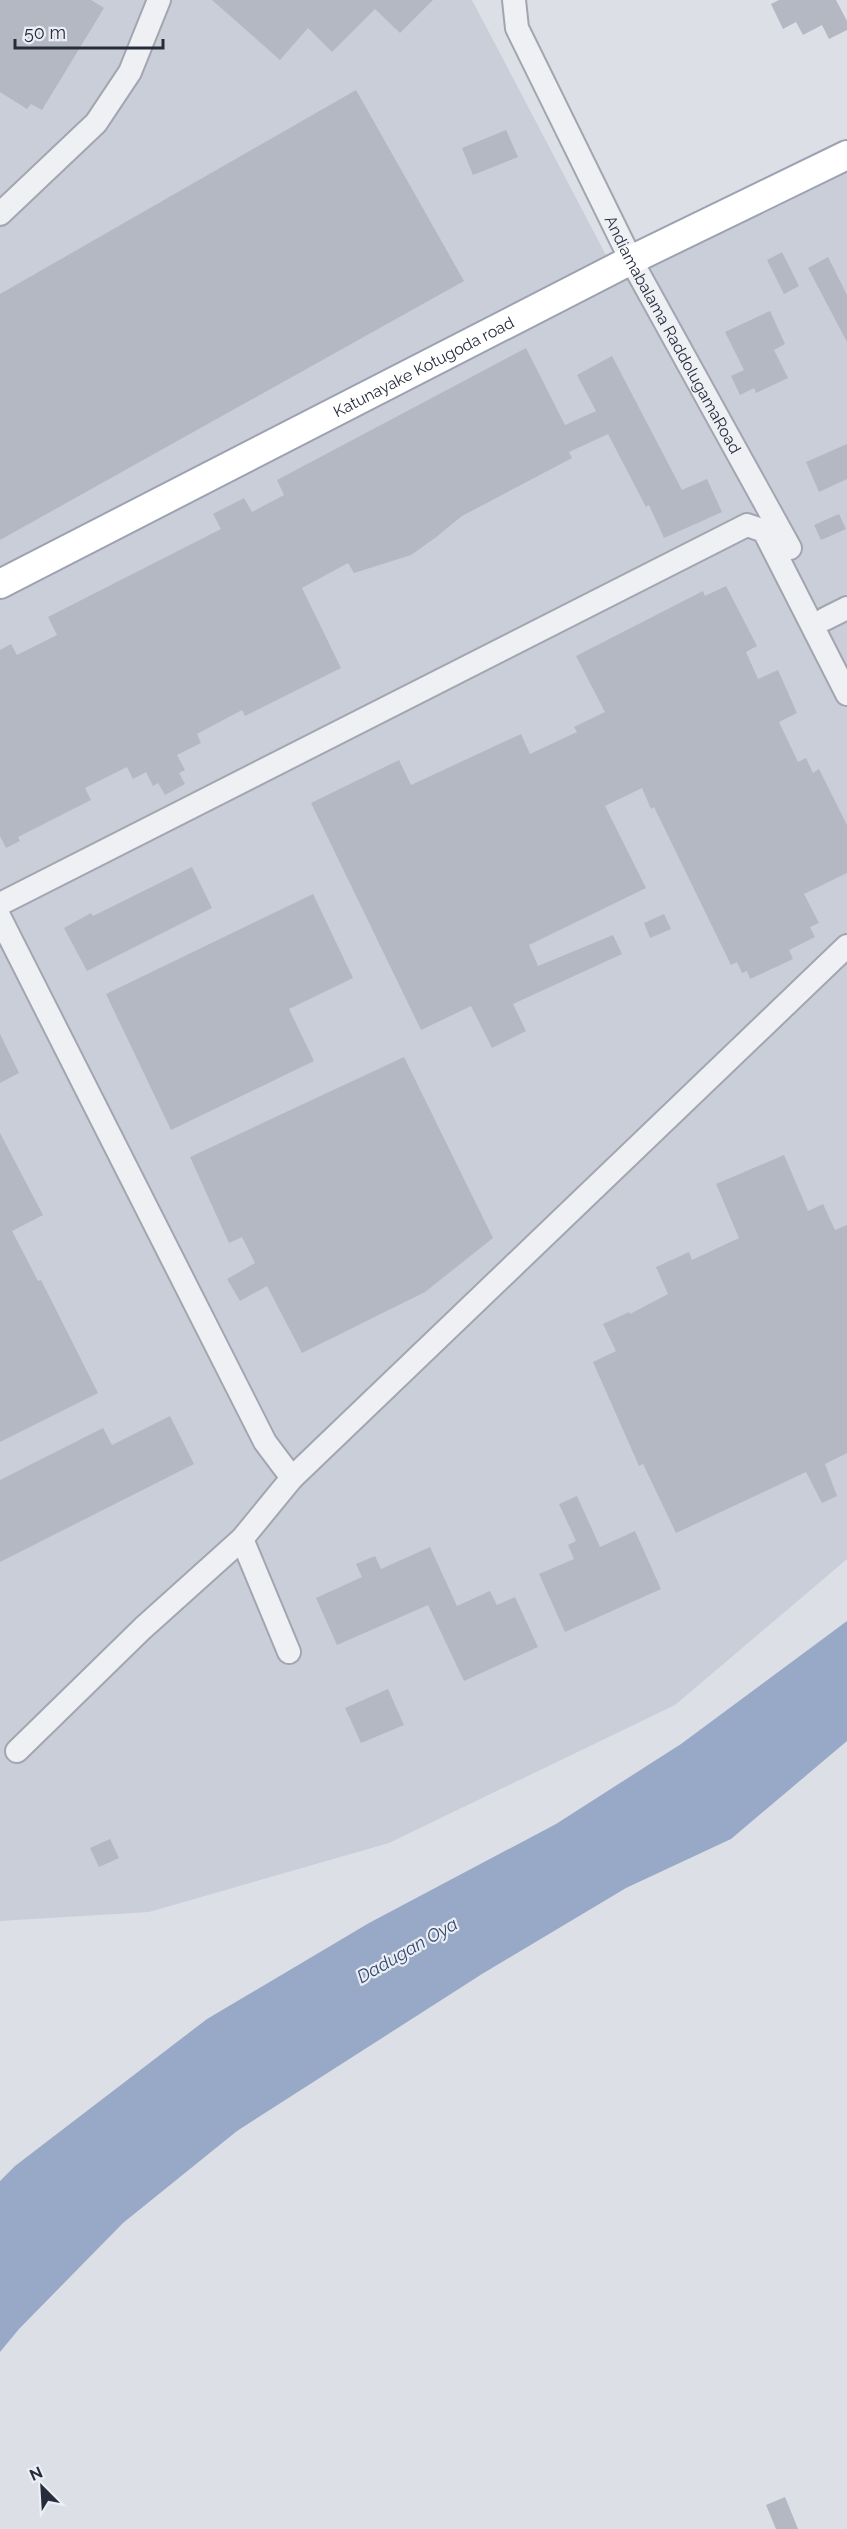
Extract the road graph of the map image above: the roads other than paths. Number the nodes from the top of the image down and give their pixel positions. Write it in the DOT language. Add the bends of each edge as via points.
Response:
graph roads {
  1 [pos="159,0"];
  2 [pos="514,0"];
  3 [pos="847,155"];
  4 [pos="0,214"];
  5 [pos="631,260"];
  6 [pos="0,584"];
  7 [pos="847,608"];
  8 [pos="825,619"];
  9 [pos="847,662"];
  10 [pos="847,694"];
  11 [pos="0,904"];
  12 [pos="0,918"];
  13 [pos="847,946"];
  14 [pos="292,1478"];
  15 [pos="242,1539"];
  16 [pos="289,1652"];
  17 [pos="17,1750"];
  1 -- 4 [label="street" via="130,72 96,123"];
  2 -- 5 [label="street, Andiamabalama RaddolugamaRoad" via="517,28"];
  3 -- 5 [label="main road, Katunayake Kotugoda road"];
  5 -- 6 [label="main road, Katunayake Kotugoda road"];
  5 -- 8 [label="street, Andiamabalama RaddolugamaRoad" via="774,515"];
  7 -- 8 [label="street"];
  8 -- 9 [label="street, Andiamabalama RaddolugamaRoad"];
  10 -- 11 [label="street" via="764,531 747,525"];
  12 -- 14 [label="street" via="266,1442"];
  13 -- 14 [label="street"];
  14 -- 15 [label="street"];
  15 -- 16 [label="street"];
  15 -- 17 [label="street"];
}
